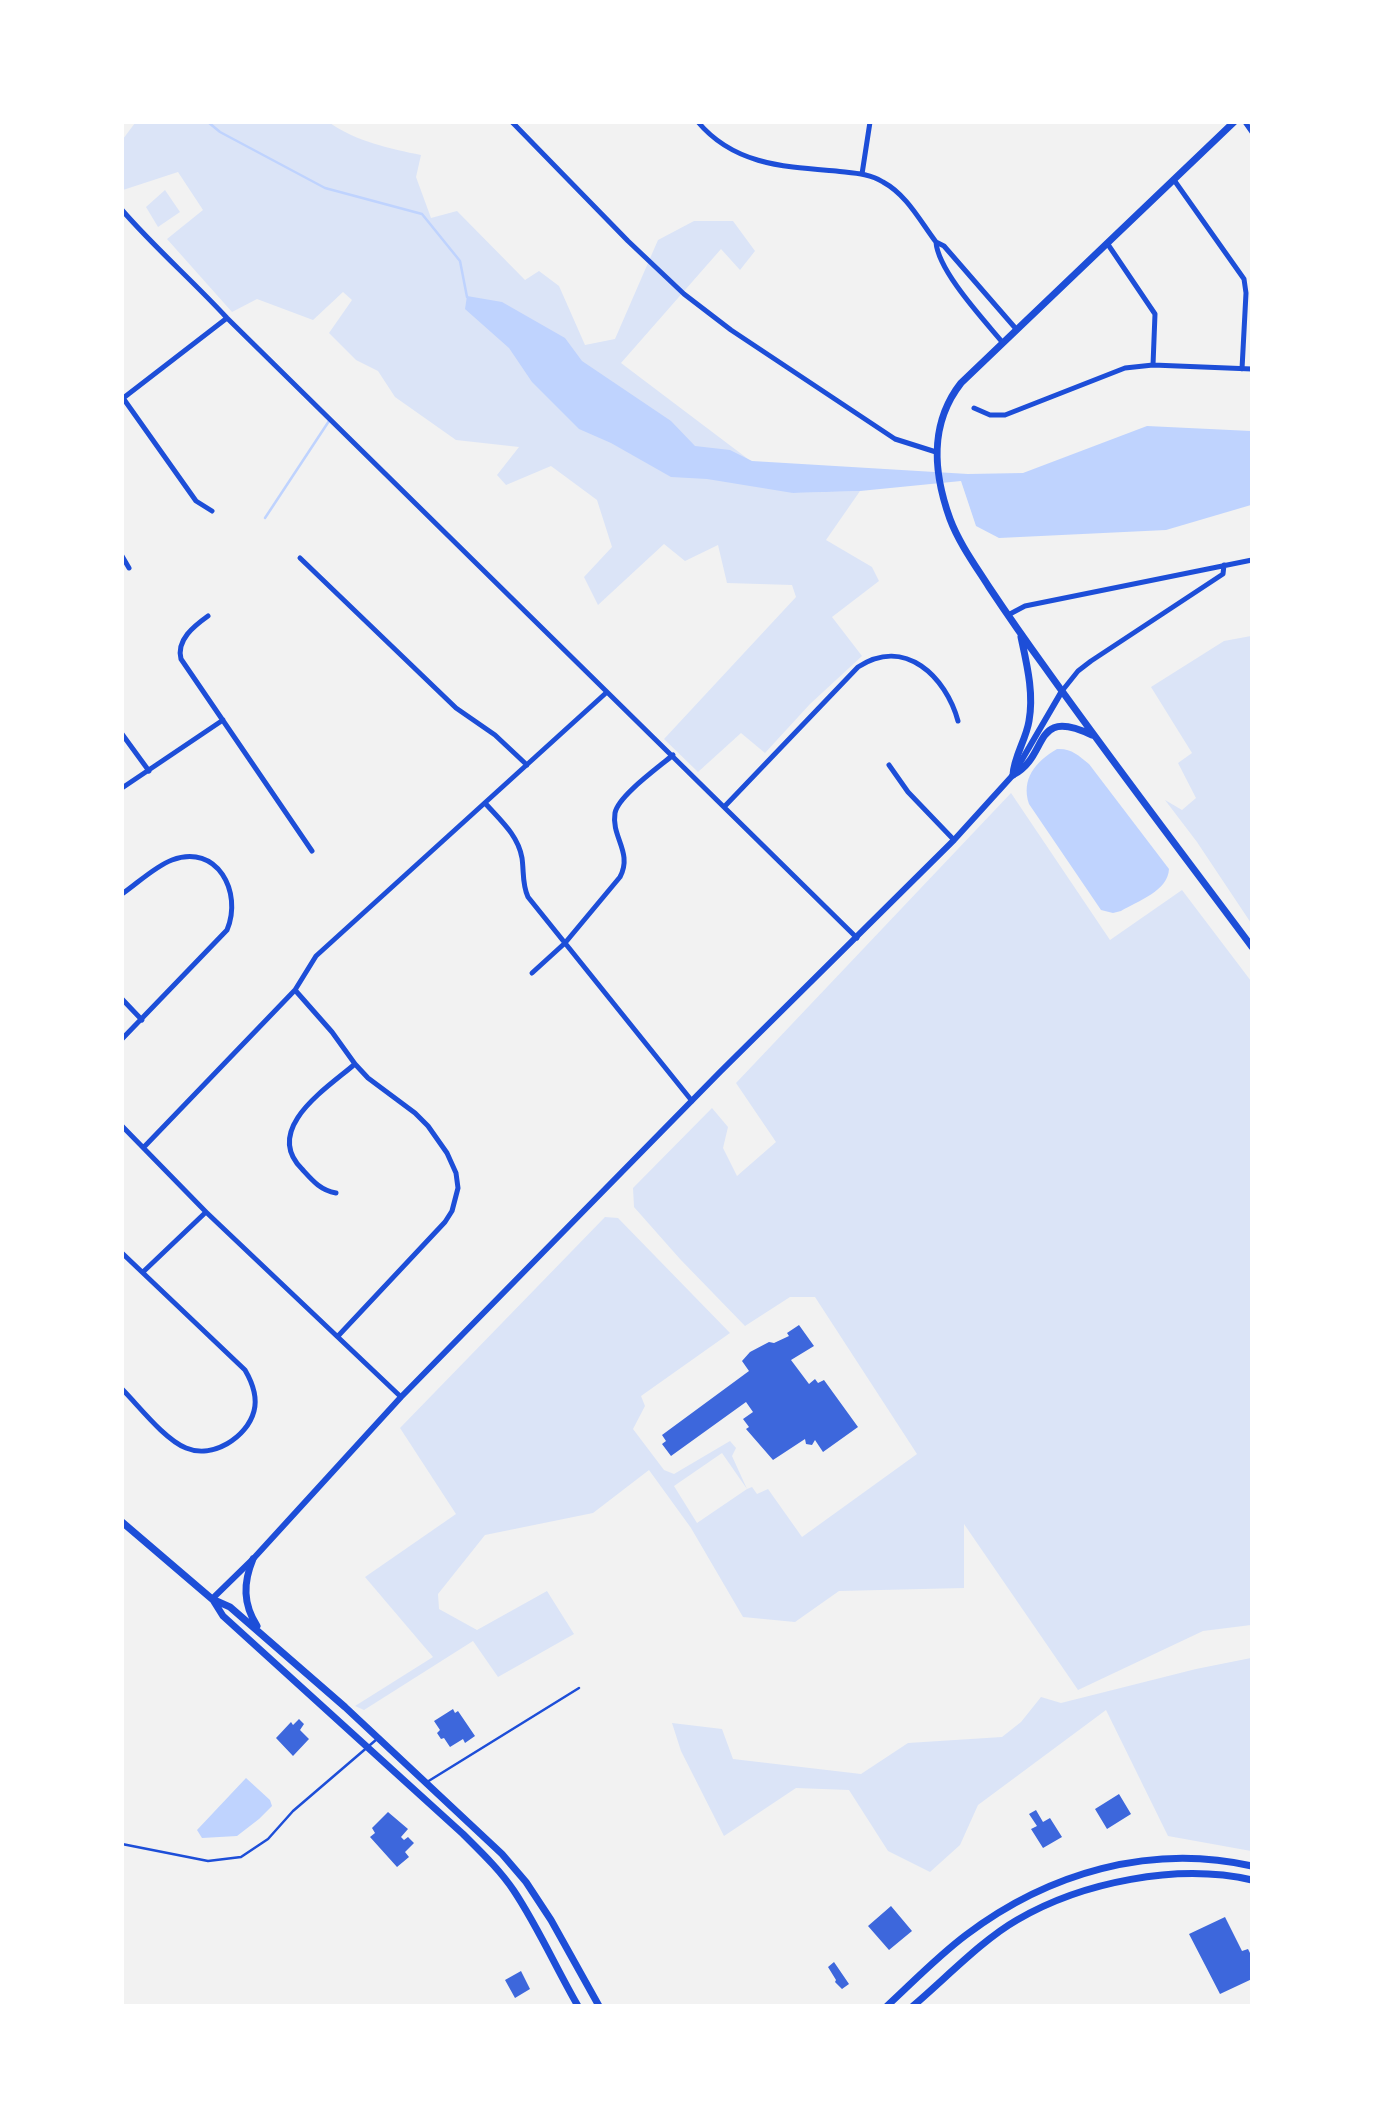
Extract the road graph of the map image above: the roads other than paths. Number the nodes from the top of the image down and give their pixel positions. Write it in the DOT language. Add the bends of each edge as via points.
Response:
graph roads {
  1 [pos="512,122"];
  2 [pos="698,122"];
  3 [pos="870,122"];
  4 [pos="1234,122"];
  5 [pos="1245,122"];
  6 [pos="1251,132"];
  7 [pos="862,174"];
  8 [pos="1174,180"];
  9 [pos="122,210"];
  10 [pos="936,242"];
  11 [pos="1107,243"];
  12 [pos="957,260"];
  13 [pos="945,268"];
  14 [pos="1244,279"];
  15 [pos="1251,279"];
  16 [pos="988,298"];
  17 [pos="975,309"];
  18 [pos="227,318"];
  19 [pos="1017,330"];
  20 [pos="1003,343"];
  21 [pos="1153,365"];
  22 [pos="1242,369"];
  23 [pos="1251,369"];
  24 [pos="123,399"];
  25 [pos="974,408"];
  26 [pos="936,452"];
  27 [pos="212,510"];
  28 [pos="122,556"];
  29 [pos="300,558"];
  30 [pos="1251,559"];
  31 [pos="1224,565"];
  32 [pos="129,568"];
  33 [pos="1008,615"];
  34 [pos="208,616"];
  35 [pos="1020,633"];
  36 [pos="1062,691"];
  37 [pos="607,692"];
  38 [pos="223,720"];
  39 [pos="958,721"];
  40 [pos="122,734"];
  41 [pos="1095,736"];
  42 [pos="673,755"];
  43 [pos="527,765"];
  44 [pos="889,765"];
  45 [pos="149,771"];
  46 [pos="1013,775"];
  47 [pos="122,788"];
  48 [pos="485,803"];
  49 [pos="725,806"];
  50 [pos="954,840"];
  51 [pos="312,851"];
  52 [pos="122,894"];
  53 [pos="857,938"];
  54 [pos="565,943"];
  55 [pos="1251,947"];
  56 [pos="532,973"];
  57 [pos="295,990"];
  58 [pos="122,999"];
  59 [pos="142,1020"];
  60 [pos="122,1039"];
  61 [pos="355,1064"];
  62 [pos="692,1101"];
  63 [pos="122,1126"];
  64 [pos="144,1147"];
  65 [pos="336,1194"];
  66 [pos="206,1212"];
  67 [pos="122,1253"];
  68 [pos="143,1272"];
  69 [pos="339,1335"];
  70 [pos="122,1389"];
  71 [pos="401,1397"];
  72 [pos="122,1522"];
  73 [pos="253,1559"];
  74 [pos="212,1599"];
  75 [pos="261,1633"];
  76 [pos="579,1688"];
  77 [pos="379,1737"];
  78 [pos="368,1747"];
  79 [pos="427,1782"];
  80 [pos="122,1844"];
  81 [pos="1251,1866"];
  82 [pos="1251,1880"];
  83 [pos="578,2006"];
  84 [pos="599,2006"];
  85 [pos="887,2006"];
  86 [pos="913,2006"];
  1 -- 26 [label="street" via="684,294 895,439"];
  2 -- 7 [label="street" via="719,142 756,161"];
  3 -- 7 [label="street"];
  4 -- 8 [label="main road"];
  5 -- 6 [label="street"];
  7 -- 10 [label="street" via="882,180 900,193"];
  8 -- 11 [label="main road"];
  8 -- 14 [label="street"];
  9 -- 18 [label="street"];
  10 -- 12 [label="street"];
  10 -- 13 [label="street"];
  11 -- 19 [label="main road"];
  11 -- 21 [label="street" via="1155,314"];
  12 -- 13 [label="street"];
  12 -- 16 [label="street"];
  13 -- 17 [label="street"];
  14 -- 15 [label="street"];
  14 -- 22 [label="street"];
  16 -- 17 [label="street"];
  16 -- 19 [label="street"];
  17 -- 20 [label="street"];
  18 -- 24 [label="street"];
  18 -- 37 [label="street"];
  19 -- 20 [label="main road"];
  20 -- 26 [label="main road" via="953,394 940,422"];
  21 -- 22 [label="street"];
  21 -- 25 [label="street" via="1104,375 1005,415"];
  22 -- 23 [label="street"];
  24 -- 27 [label="street" via="196,501"];
  26 -- 33 [label="main road" via="951,521"];
  28 -- 32 [label="street"];
  29 -- 43 [label="street" via="456,708 495,734"];
  30 -- 31 [label="street"];
  31 -- 33 [label="street" via="1025,606"];
  31 -- 36 [label="street" via="1223,574 1091,661"];
  33 -- 35 [label="main road"];
  34 -- 38 [label="street" via="192,628 179,652"];
  35 -- 36 [label="main road"];
  35 -- 46 [label="main road" via="1031,700 1030,720"];
  36 -- 41 [label="main road"];
  36 -- 46 [label="street"];
  37 -- 42 [label="street"];
  37 -- 43 [label="street"];
  38 -- 45 [label="street"];
  38 -- 51 [label="street"];
  39 -- 49 [label="street" via="947,693 923,667 893,657 866,662"];
  40 -- 45 [label="street"];
  41 -- 46 [label="main road" via="1057,726"];
  41 -- 55 [label="main road"];
  42 -- 49 [label="street"];
  42 -- 54 [label="street" via="615,811 625,867"];
  43 -- 48 [label="street"];
  44 -- 50 [label="street"];
  45 -- 47 [label="street"];
  46 -- 50 [label="street"];
  48 -- 54 [label="street" via="519,845 528,897"];
  48 -- 57 [label="street" via="316,956"];
  49 -- 53 [label="street"];
  50 -- 53 [label="street"];
  52 -- 59 [label="street" via="171,860 184,857 208,861 232,892 227,930"];
  53 -- 62 [label="street"];
  54 -- 56 [label="street"];
  54 -- 62 [label="street"];
  57 -- 61 [label="street"];
  57 -- 64 [label="street"];
  58 -- 59 [label="street"];
  59 -- 60 [label="street"];
  61 -- 65 [label="street" via="302,1110 289,1140 293,1161 319,1187"];
  61 -- 69 [label="street" via="428,1126 447,1153 458,1188 445,1222"];
  62 -- 71 [label="street"];
  63 -- 64 [label="street"];
  64 -- 66 [label="street"];
  66 -- 68 [label="street"];
  66 -- 69 [label="street"];
  67 -- 68 [label="street"];
  68 -- 70 [label="street" via="245,1370 252,1381 255,1410 249,1424 230,1442 218,1449 194,1451 171,1439"];
  69 -- 71 [label="street"];
  71 -- 73 [label="street"];
  72 -- 74 [label="main road"];
  73 -- 74 [label="street"];
  73 -- 75 [label="main road" via="245,1594"];
  74 -- 75 [label="main road" via="230,1607"];
  74 -- 78 [label="main road" via="223,1616"];
  75 -- 77 [label="main road"];
  76 -- 79 [label="lane"];
  77 -- 78 [label="lane"];
  77 -- 79 [label="main road"];
  78 -- 80 [label="lane" via="293,1811 268,1839 241,1857 208,1861"];
  78 -- 83 [label="main road" via="488,1859 524,1908"];
  79 -- 84 [label="main road" via="526,1882"];
  81 -- 85 [label="main road" via="1187,1857 1147,1860 1039,1889 965,1936"];
  82 -- 86 [label="main road" via="1207,1874 1135,1878 1053,1902 1016,1920"];
}
